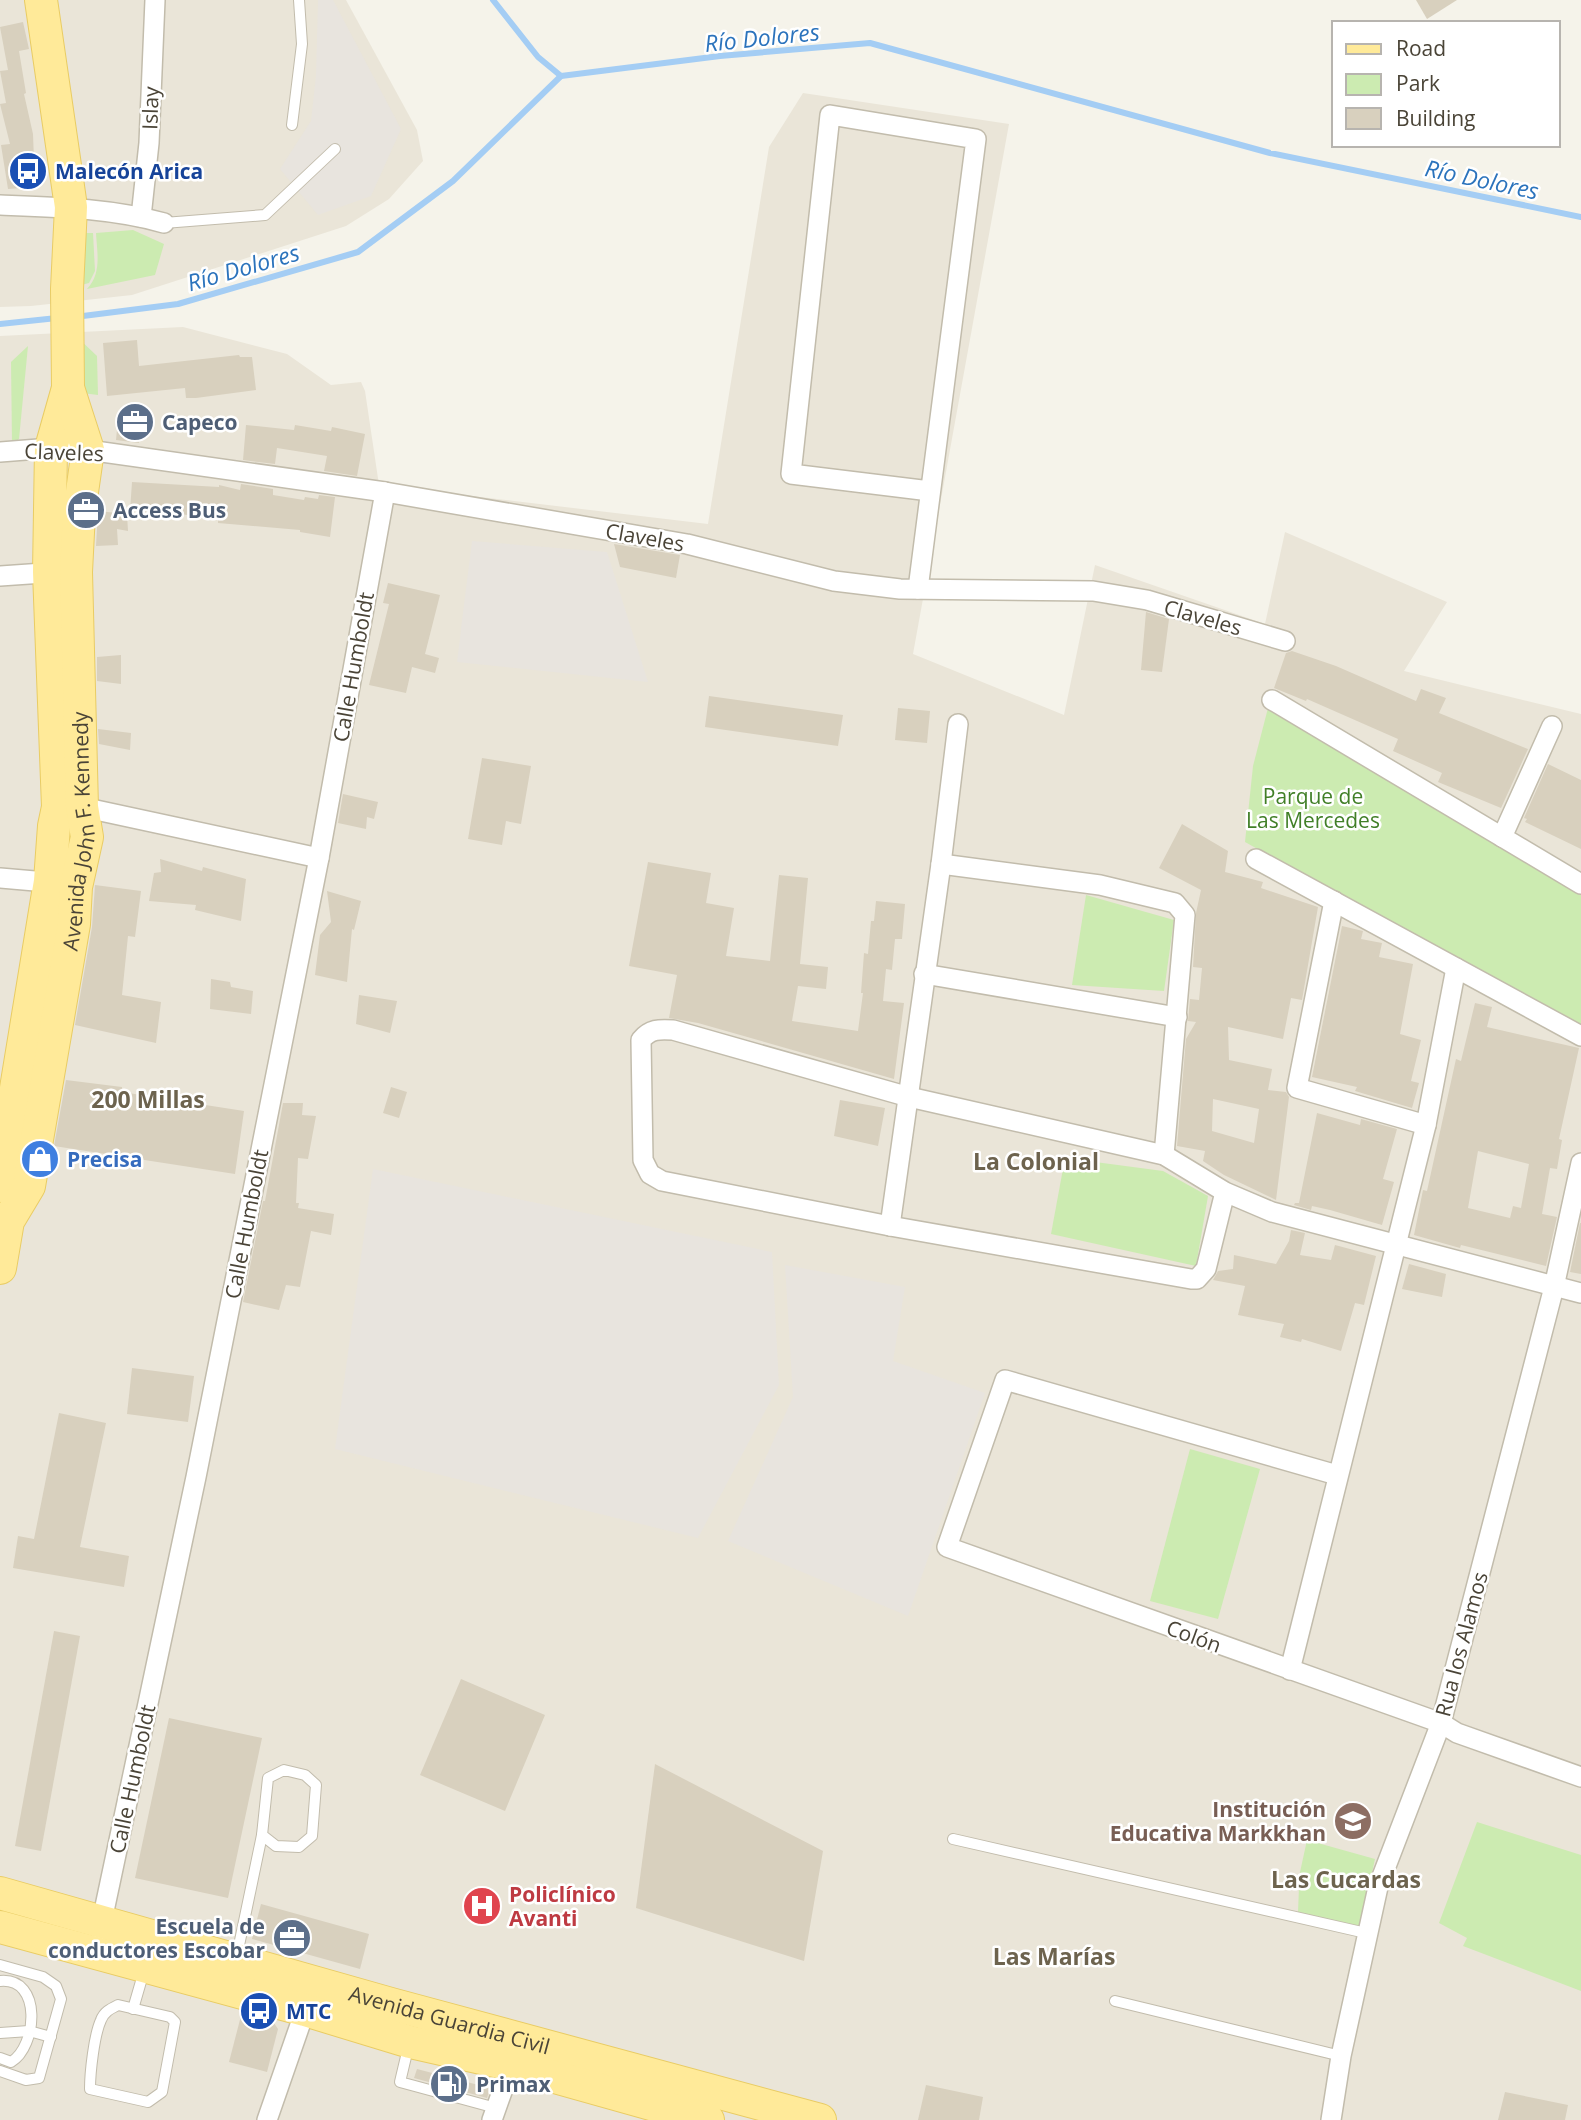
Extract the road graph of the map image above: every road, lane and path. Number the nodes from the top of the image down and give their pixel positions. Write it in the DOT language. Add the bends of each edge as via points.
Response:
graph roads {
  1 [pos="41,0"];
  2 [pos="155,0"];
  3 [pos="299,0"];
  4 [pos="292,125"];
  5 [pos="335,149"];
  6 [pos="0,204"];
  7 [pos="71,207"];
  8 [pos="141,217"];
  9 [pos="164,223"];
  10 [pos="68,388"];
  11 [pos="51,448"];
  12 [pos="88,450"];
  13 [pos="0,452"];
  14 [pos="930,491"];
  15 [pos="385,492"];
  16 [pos="63,572"];
  17 [pos="0,576"];
  18 [pos="919,589"];
  19 [pos="1285,641"];
  20 [pos="1272,700"];
  21 [pos="958,724"];
  22 [pos="1552,726"];
  23 [pos="70,807"];
  24 [pos="1502,837"];
  25 [pos="319,858"];
  26 [pos="1256,859"];
  27 [pos="941,864"];
  28 [pos="0,878"];
  29 [pos="63,884"];
  30 [pos="1581,884"];
  31 [pos="1334,901"];
  32 [pos="1457,968"];
  33 [pos="924,974"];
  34 [pos="1177,1017"];
  35 [pos="1581,1037"];
  36 [pos="909,1097"];
  37 [pos="1426,1125"];
  38 [pos="1164,1155"];
  39 [pos="1581,1163"];
  40 [pos="8,1183"];
  41 [pos="1225,1192"];
  42 [pos="890,1226"];
  43 [pos="1397,1245"];
  44 [pos="0,1268"];
  45 [pos="1554,1287"];
  46 [pos="1581,1293"];
  47 [pos="1337,1475"];
  48 [pos="1290,1671"];
  49 [pos="1441,1723"];
  50 [pos="1581,1777"];
  51 [pos="262,1835"];
  52 [pos="953,1839"];
  53 [pos="0,1893"];
  54 [pos="102,1922"];
  55 [pos="0,1927"];
  56 [pos="1366,1933"];
  57 [pos="96,1953"];
  58 [pos="236,1959"];
  59 [pos="0,1965"];
  60 [pos="142,1978"];
  61 [pos="0,1982"];
  62 [pos="310,1996"];
  63 [pos="1115,2001"];
  64 [pos="133,2009"];
  65 [pos="29,2031"];
  66 [pos="0,2034"];
  67 [pos="51,2037"];
  68 [pos="410,2042"];
  69 [pos="516,2052"];
  70 [pos="1341,2056"];
  71 [pos="0,2058"];
  72 [pos="0,2071"];
  73 [pos="495,2114"];
  74 [pos="267,2120"];
  75 [pos="708,2120"];
  76 [pos="820,2120"];
  77 [pos="1331,2120"];
  1 -- 7 [label="main road, Avenida John F. Kennedy"];
  2 -- 8 [label="street, Islay"];
  3 -- 4 [label="lane" via="302,44"];
  5 -- 9 [label="lane" via="265,215"];
  6 -- 7 [label="street"];
  7 -- 8 [label="street"];
  7 -- 10 [label="main road, Avenida John F. Kennedy"];
  8 -- 9 [label="street"];
  10 -- 11 [label="main road, Avenida John F. Kennedy"];
  10 -- 12 [label="main road, Avenida John F. Kennedy"];
  11 -- 12 [label="street, Claveles"];
  11 -- 13 [label="street, Claveles"];
  11 -- 16 [label="main road, Avenida John F. Kennedy"];
  12 -- 15 [label="street, Claveles"];
  12 -- 16 [label="main road, Avenida John F. Kennedy" via="79,513"];
  14 -- 14 [label="street" via="976,139 830,115 791,474"];
  14 -- 18 [label="street"];
  15 -- 18 [label="street, Claveles" via="687,544 834,581"];
  15 -- 25 [label="street, Calle Humboldt"];
  16 -- 17 [label="street"];
  16 -- 23 [label="main road, Avenida John F. Kennedy"];
  18 -- 19 [label="street, Claveles" via="1093,591 1147,600"];
  20 -- 24 [label="street"];
  21 -- 27 [label="street"];
  22 -- 24 [label="street"];
  23 -- 25 [label="street"];
  23 -- 29 [label="main road, Avenida John F. Kennedy" via="54,826"];
  24 -- 30 [label="street"];
  25 -- 54 [label="street, Calle Humboldt"];
  26 -- 31 [label="street"];
  27 -- 33 [label="street"];
  27 -- 34 [label="street" via="1100,885 1175,904 1185,915"];
  28 -- 29 [label="street"];
  29 -- 40 [label="main road, Avenida John F. Kennedy"];
  31 -- 32 [label="street"];
  31 -- 37 [label="street" via="1297,1088"];
  32 -- 35 [label="street"];
  32 -- 37 [label="street"];
  33 -- 34 [label="street"];
  33 -- 36 [label="street"];
  34 -- 38 [label="street"];
  36 -- 38 [label="street"];
  36 -- 42 [label="street"];
  36 -- 42 [label="street" via="673,1030 657,1029 641,1040 643,1160 650,1174 663,1181"];
  37 -- 43 [label="street"];
  38 -- 41 [label="street"];
  39 -- 45 [label="street, Rua los Alamos"];
  40 -- 44 [label="main road, Avenida John F. Kennedy" via="8,1221"];
  41 -- 42 [label="street" via="1206,1269 1197,1279"];
  41 -- 43 [label="street" via="1272,1212"];
  43 -- 45 [label="street"];
  43 -- 47 [label="street"];
  45 -- 46 [label="street"];
  45 -- 49 [label="street, Rua los Alamos"];
  47 -- 48 [label="street"];
  47 -- 48 [label="street, Colón" via="1005,1380 947,1547"];
  48 -- 49 [label="street, Colón"];
  49 -- 50 [label="street, Colón" via="1457,1733"];
  49 -- 56 [label="street, Rua los Alamos" via="1378,1887"];
  51 -- 51 [label="lane" via="276,1846 299,1847 312,1836 316,1785 304,1775 284,1770 268,1778"];
  51 -- 58 [label="lane"];
  52 -- 56 [label="lane"];
  53 -- 54 [label="main road, Avenida Guardia Civil"];
  54 -- 57 [label="street, Calle Humboldt"];
  54 -- 58 [label="main road, Avenida Guardia Civil"];
  55 -- 57 [label="main road, Avenida Guardia Civil"];
  56 -- 70 [label="street, Rua los Alamos"];
  57 -- 62 [label="main road, Avenida Guardia Civil"];
  58 -- 62 [label="main road, Avenida Guardia Civil"];
  59 -- 67 [label="lane" via="43,1977 56,1986 61,1999"];
  60 -- 64 [label="lane"];
  61 -- 65 [label="lane" via="19,1985 27,1993 32,2013"];
  62 -- 68 [label="main road, Avenida Guardia Civil"];
  62 -- 69 [label="main road, Avenida Guardia Civil"];
  62 -- 74 [label="street"];
  63 -- 70 [label="lane"];
  64 -- 64 [label="lane" via="118,2005 100,2021 90,2090 148,2102 162,2092 175,2022"];
  65 -- 66 [label="lane"];
  65 -- 67 [label="lane"];
  65 -- 71 [label="lane" via="18,2058 11,2062"];
  67 -- 72 [label="lane" via="39,2078 26,2080"];
  68 -- 69 [label="main road, Avenida Guardia Civil"];
  68 -- 73 [label="lane" via="400,2082"];
  69 -- 73 [label="street"];
  69 -- 75 [label="main road, Avenida Guardia Civil"];
  69 -- 76 [label="main road, Avenida Guardia Civil"];
  70 -- 77 [label="street, Rua los Alamos"];
}
